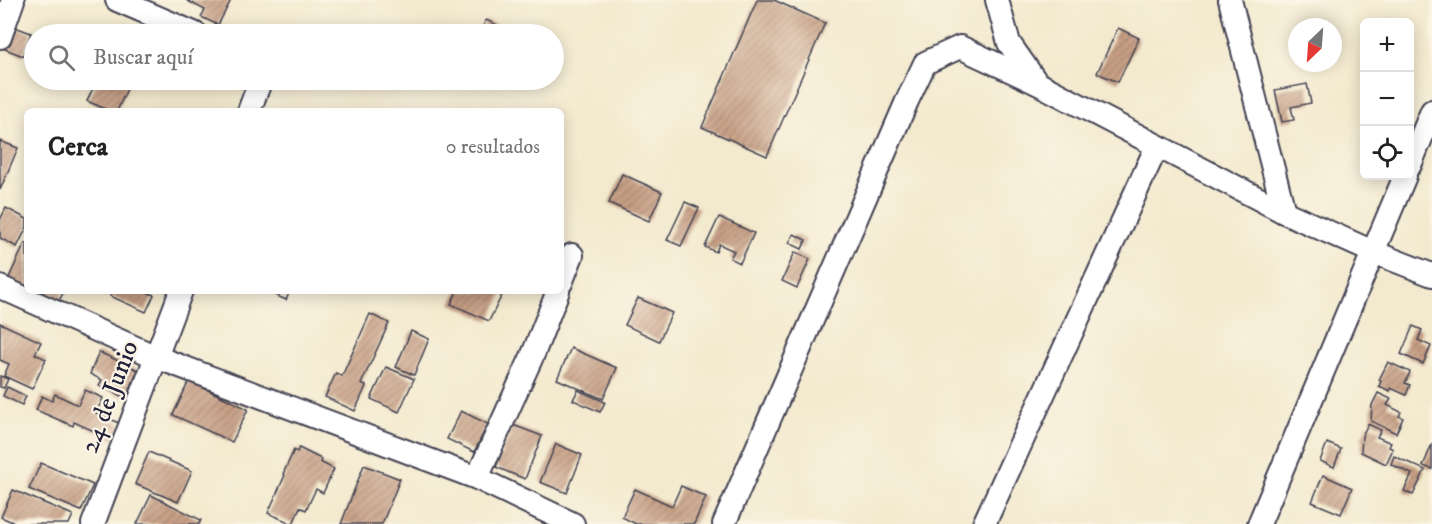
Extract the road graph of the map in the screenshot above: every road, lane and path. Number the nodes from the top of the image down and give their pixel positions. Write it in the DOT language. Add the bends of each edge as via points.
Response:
graph roads {
  1 [pos="13,0"];
  2 [pos="117,0"];
  3 [pos="997,0"];
  4 [pos="1230,0"];
  5 [pos="173,24"];
  6 [pos="0,37"];
  7 [pos="1037,83"];
  8 [pos="256,90"];
  9 [pos="250,108"];
  10 [pos="1432,111"];
  11 [pos="1157,146"];
  12 [pos="1414,155"];
  13 [pos="1403,180"];
  14 [pos="1284,212"];
  15 [pos="1373,252"];
  16 [pos="572,255"];
  17 [pos="564,275"];
  18 [pos="1432,275"];
  19 [pos="0,287"];
  20 [pos="180,294"];
  21 [pos="557,294"];
  22 [pos="156,357"];
  23 [pos="477,478"];
  24 [pos="93,524"];
  25 [pos="573,524"];
  26 [pos="724,524"];
  27 [pos="984,524"];
  28 [pos="1259,524"];
  1 -- 6 [label="street"];
  2 -- 5 [label="street"];
  3 -- 7 [label="street" via="1009,43"];
  4 -- 14 [label="street"];
  7 -- 11 [label="street"];
  7 -- 26 [label="street" via="960,47 925,63"];
  8 -- 9 [label="street"];
  10 -- 12 [label="street"];
  11 -- 14 [label="street"];
  11 -- 27 [label="street"];
  13 -- 15 [label="street"];
  14 -- 15 [label="street"];
  15 -- 18 [label="street"];
  15 -- 28 [label="street"];
  16 -- 17 [label="street"];
  19 -- 22 [label="street"];
  20 -- 22 [label="street, 24 de Junio"];
  21 -- 23 [label="street"];
  22 -- 23 [label="street"];
  22 -- 24 [label="street, 24 de Junio"];
  23 -- 25 [label="street"];
}
